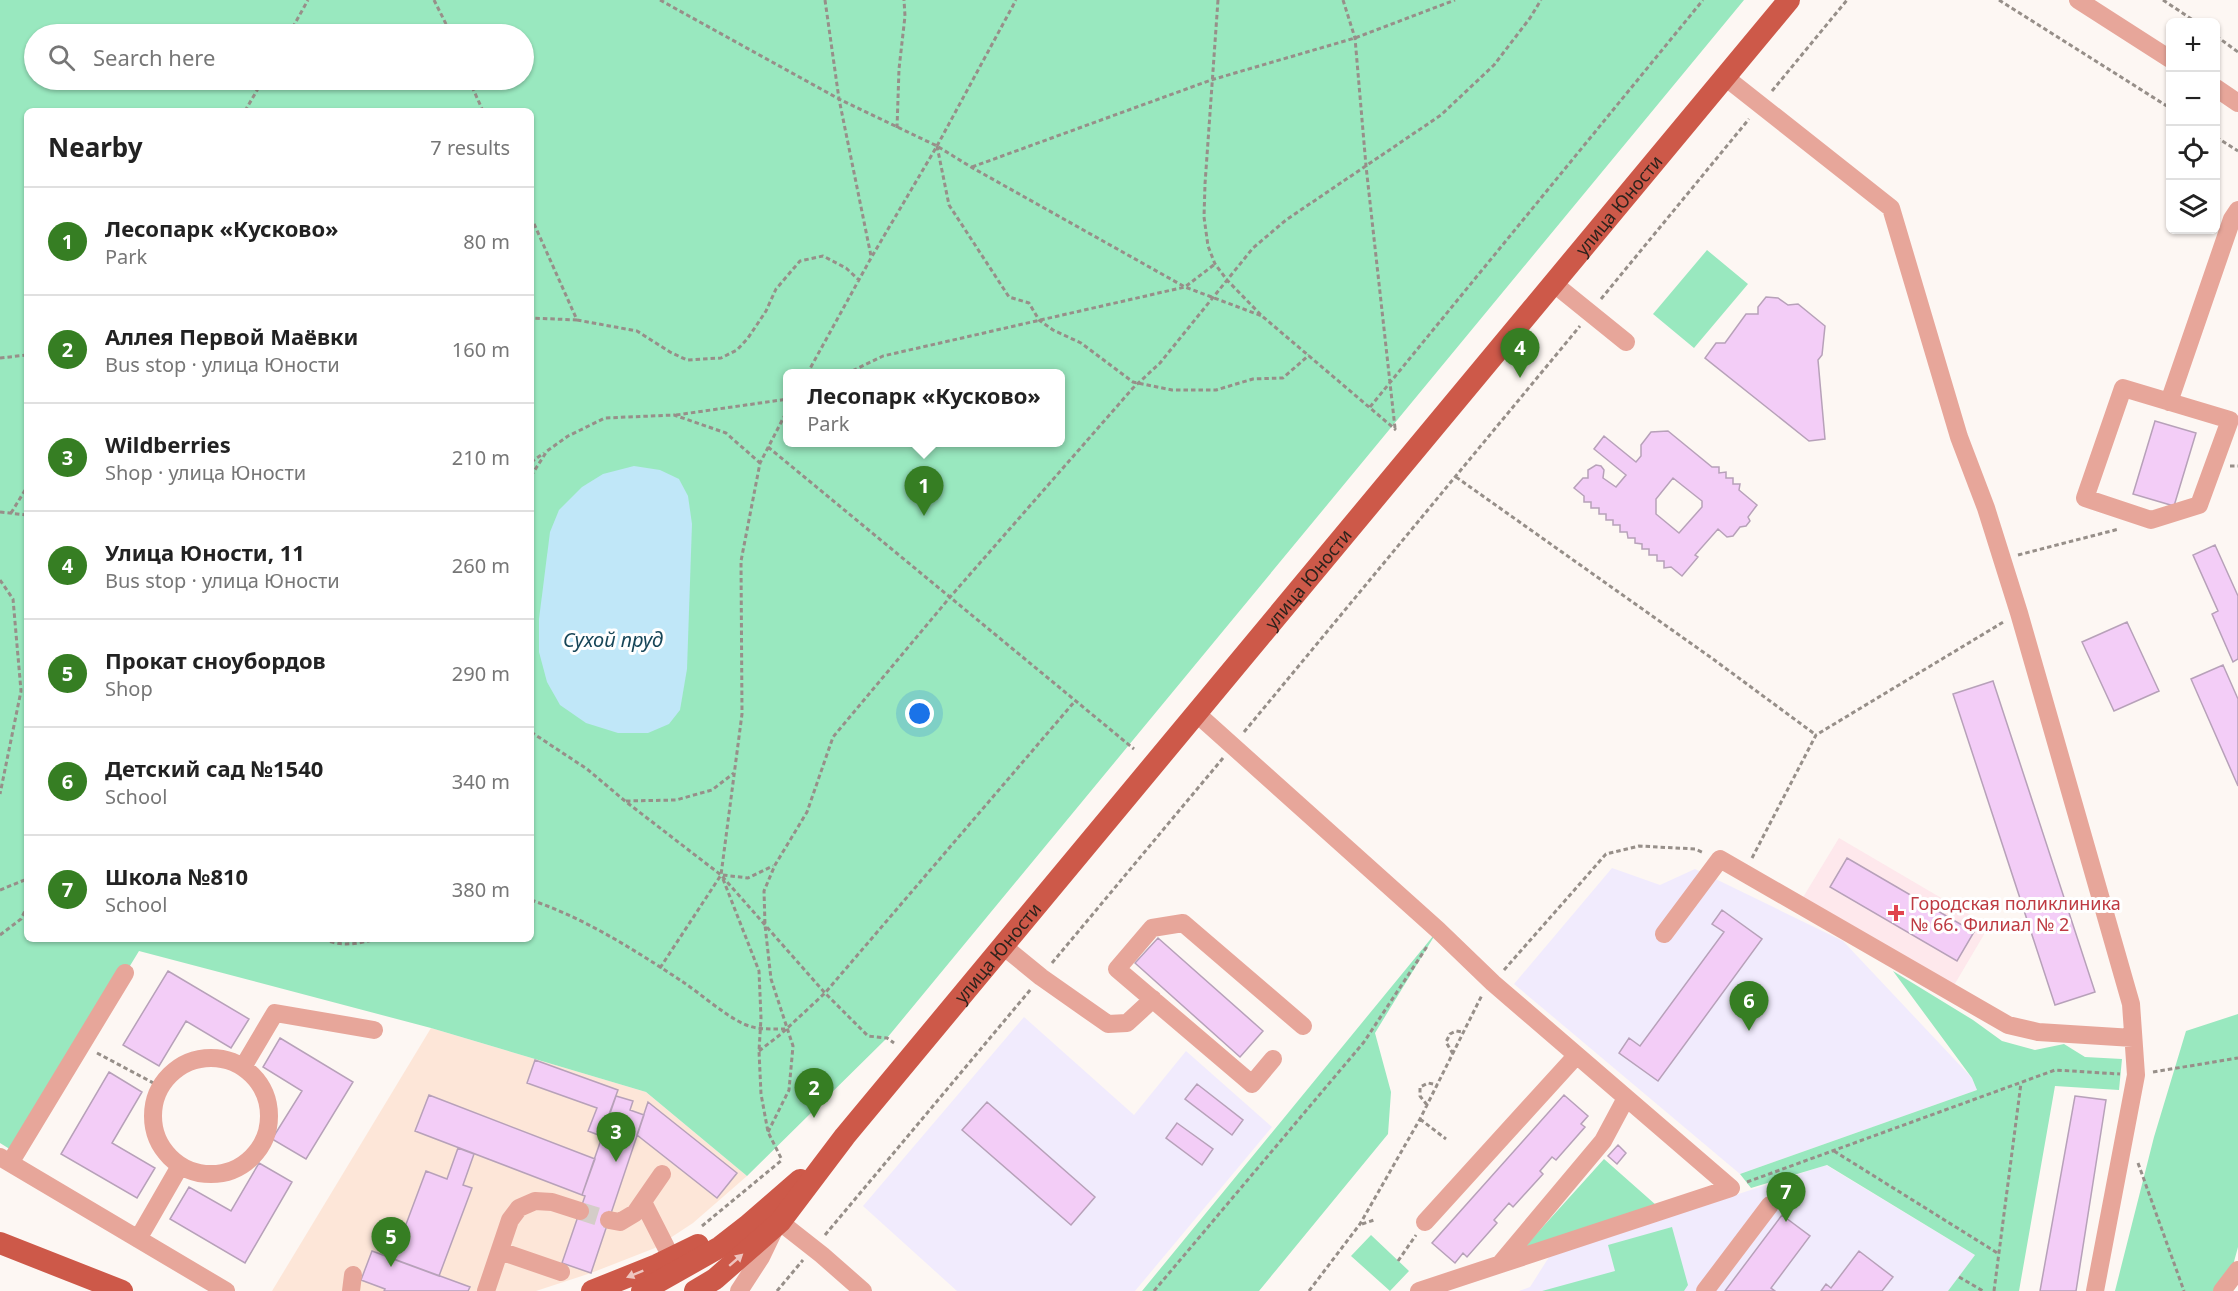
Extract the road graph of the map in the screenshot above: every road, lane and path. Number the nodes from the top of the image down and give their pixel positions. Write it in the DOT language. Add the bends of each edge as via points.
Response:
graph roads {
  1 [pos="308,0"];
  2 [pos="434,0"];
  3 [pos="660,0"];
  4 [pos="825,0"];
  5 [pos="904,0"];
  6 [pos="1016,0"];
  7 [pos="1218,0"];
  8 [pos="1343,0"];
  9 [pos="1455,0"];
  10 [pos="1540,0"];
  11 [pos="1703,0"];
  12 [pos="1788,0"];
  13 [pos="1846,0"];
  14 [pos="1999,0"];
  15 [pos="2078,0"];
  16 [pos="2163,0"];
  17 [pos="2190,18"];
  18 [pos="295,24"];
  19 [pos="447,24"];
  20 [pos="1355,38"];
  21 [pos="2220,39"];
  22 [pos="2238,52"];
  23 [pos="2166,56"];
  24 [pos="1725,77"];
  25 [pos="1211,80"];
  26 [pos="257,90"];
  27 [pos="474,90"];
  28 [pos="2220,91"];
  29 [pos="839,99"];
  30 [pos="2238,103"];
  31 [pos="1761,105"];
  32 [pos="2166,105"];
  33 [pos="247,108"];
  34 [pos="482,108"];
  35 [pos="897,128"];
  36 [pos="2220,140"];
  37 [pos="937,146"];
  38 [pos="2238,151"];
  39 [pos="1366,165"];
  40 [pos="971,167"];
  41 [pos="2238,210"];
  42 [pos="534,225"];
  43 [pos="871,258"];
  44 [pos="1215,264"];
  45 [pos="859,280"];
  46 [pos="1227,280"];
  47 [pos="1553,283"];
  48 [pos="1185,287"];
  49 [pos="1213,298"];
  50 [pos="1590,313"];
  51 [pos="1262,316"];
  52 [pos="534,318"];
  53 [pos="577,320"];
  54 [pos="1039,321"];
  55 [pos="1626,342"];
  56 [pos="24,354"];
  57 [pos="1309,355"];
  58 [pos="0,358"];
  59 [pos="810,369"];
  60 [pos="856,369"];
  61 [pos="1391,382"];
  62 [pos="1139,383"];
  63 [pos="783,400"];
  64 [pos="2169,402"];
  65 [pos="1370,407"];
  66 [pos="674,415"];
  67 [pos="783,418"];
  68 [pos="768,447"];
  69 [pos="548,450"];
  70 [pos="534,460"];
  71 [pos="760,463"];
  72 [pos="534,471"];
  73 [pos="1456,477"];
  74 [pos="24,492"];
  75 [pos="0,512"];
  76 [pos="11,513"];
  77 [pos="24,515"];
  78 [pos="2151,520"];
  79 [pos="2002,560"];
  80 [pos="0,580"];
  81 [pos="951,596"];
  82 [pos="2019,613"];
  83 [pos="1076,701"];
  84 [pos="1196,713"];
  85 [pos="534,734"];
  86 [pos="1816,735"];
  87 [pos="1233,746"];
  88 [pos="1134,749"];
  89 [pos="735,772"];
  90 [pos="0,794"];
  91 [pos="625,801"];
  92 [pos="1720,859"];
  93 [pos="775,865"];
  94 [pos="1744,873"];
  95 [pos="721,875"];
  96 [pos="24,880"];
  97 [pos="0,891"];
  98 [pos="534,901"];
  99 [pos="24,913"];
  100 [pos="765,925"];
  101 [pos="1438,930"];
  102 [pos="1664,934"];
  103 [pos="0,935"];
  104 [pos="330,942"];
  105 [pos="366,942"];
  106 [pos="1003,946"];
  107 [pos="660,968"];
  108 [pos="125,973"];
  109 [pos="1041,977"];
  110 [pos="1492,983"];
  111 [pos="825,993"];
  112 [pos="1153,999"];
  113 [pos="1303,1026"];
  114 [pos="761,1029"];
  115 [pos="787,1029"];
  116 [pos="374,1030"];
  117 [pos="1462,1032"];
  118 [pos="2133,1038"];
  119 [pos="894,1043"];
  120 [pos="82,1045"];
  121 [pos="759,1051"];
  122 [pos="1453,1054"];
  123 [pos="1576,1056"];
  124 [pos="2238,1058"];
  125 [pos="1273,1059"];
  126 [pos="243,1067"];
  127 [pos="2136,1075"];
  128 [pos="2021,1083"];
  129 [pos="1438,1084"];
  130 [pos="159,1086"];
  131 [pos="1626,1098"];
  132 [pos="1427,1104"];
  133 [pos="1420,1119"];
  134 [pos="768,1132"];
  135 [pos="1446,1139"];
  136 [pos="2122,1144"];
  137 [pos="1834,1151"];
  138 [pos="827,1158"];
  139 [pos="5,1160"];
  140 [pos="782,1160"];
  141 [pos="180,1166"];
  142 [pos="662,1174"];
  143 [pos="1731,1188"];
  144 [pos="643,1202"];
  145 [pos="1770,1205"];
  146 [pos="580,1211"];
  147 [pos="609,1220"];
  148 [pos="1374,1220"];
  149 [pos="1425,1222"];
  150 [pos="1360,1224"];
  151 [pos="778,1225"];
  152 [pos="747,1226"];
  153 [pos="138,1239"];
  154 [pos="0,1243"];
  155 [pos="813,1249"];
  156 [pos="500,1251"];
  157 [pos="1999,1254"];
  158 [pos="671,1257"];
  159 [pos="0,1258"];
  160 [pos="45,1260"];
  161 [pos="1398,1261"];
  162 [pos="1500,1264"];
  163 [pos="2238,1270"];
  164 [pos="561,1272"];
  165 [pos="1959,1277"];
  166 [pos="596,1290"];
  167 [pos="122,1291"];
  168 [pos="226,1291"];
  169 [pos="486,1291"];
  170 [pos="642,1291"];
  171 [pos="695,1291"];
  172 [pos="738,1291"];
  173 [pos="777,1291"];
  174 [pos="863,1291"];
  175 [pos="1154,1291"];
  176 [pos="1309,1291"];
  177 [pos="1419,1291"];
  178 [pos="1705,1291"];
  179 [pos="1983,1291"];
  180 [pos="1994,1291"];
  181 [pos="2095,1291"];
  182 [pos="2184,1291"];
  183 [pos="2222,1291"];
  1 -- 18 [label="path"];
  2 -- 19 [label="path"];
  3 -- 29 [label="path"];
  4 -- 29 [label="path"];
  5 -- 35 [label="path"];
  6 -- 37 [label="path"];
  7 -- 25 [label="path"];
  8 -- 20 [label="path"];
  9 -- 20 [label="path"];
  10 -- 39 [label="path" via="1494,65 1441,115"];
  11 -- 61 [label="path"];
  12 -- 24 [label="main road, улица Юности"];
  13 -- 31 [label="path"];
  14 -- 32 [label="path"];
  15 -- 23 [label="street"];
  16 -- 17 [label="path"];
  20 -- 25 [label="path"];
  20 -- 39 [label="path"];
  21 -- 22 [label="path"];
  24 -- 31 [label="street"];
  24 -- 47 [label="main road, улица Юности"];
  25 -- 40 [label="path"];
  25 -- 44 [label="path" via="1204,217"];
  26 -- 33 [label="path"];
  27 -- 34 [label="path"];
  28 -- 30 [label="street"];
  29 -- 35 [label="path"];
  29 -- 43 [label="path"];
  31 -- 50 [label="path"];
  31 -- 79 [label="street" via="1891,208 1959,437"];
  35 -- 37 [label="path"];
  36 -- 38 [label="path"];
  37 -- 40 [label="path"];
  37 -- 43 [label="path"];
  37 -- 54 [label="path" via="949,206 1009,297 1029,303"];
  39 -- 46 [label="path" via="1286,220 1253,248"];
  39 -- 61 [label="path"];
  40 -- 48 [label="path"];
  41 -- 64 [label="street"];
  42 -- 53 [label="path"];
  43 -- 45 [label="path"];
  44 -- 46 [label="path"];
  44 -- 48 [label="path"];
  45 -- 53 [label="path" via="824,256 800,261 776,289 748,338 737,350 721,358 687,360 637,331"];
  45 -- 59 [label="path"];
  46 -- 49 [label="path"];
  46 -- 51 [label="path"];
  47 -- 50 [label="street"];
  47 -- 84 [label="main road, улица Юности"];
  48 -- 49 [label="path"];
  48 -- 54 [label="path"];
  49 -- 51 [label="path"];
  49 -- 62 [label="path"];
  50 -- 55 [label="street"];
  50 -- 73 [label="path"];
  51 -- 57 [label="path"];
  52 -- 53 [label="path"];
  54 -- 60 [label="path" via="883,356"];
  54 -- 62 [label="path" via="1081,342"];
  56 -- 58 [label="path"];
  57 -- 62 [label="path" via="1283,378 1253,379 1216,390 1172,390"];
  57 -- 65 [label="path"];
  61 -- 65 [label="path"];
  61 -- 65 [label="path" via="1396,430"];
  62 -- 81 [label="path"];
  63 -- 66 [label="path"];
  64 -- 78 [label="street" via="2230,420 2199,505"];
  64 -- 78 [label="street" via="2123,388 2085,498"];
  66 -- 69 [label="path" via="605,418"];
  66 -- 71 [label="path" via="726,433"];
  67 -- 68 [label="path"];
  68 -- 71 [label="path"];
  68 -- 81 [label="path"];
  69 -- 70 [label="path"];
  69 -- 72 [label="path"];
  71 -- 89 [label="path" via="741,561 742,714"];
  73 -- 86 [label="path"];
  73 -- 87 [label="path"];
  74 -- 76 [label="path"];
  75 -- 76 [label="path"];
  76 -- 77 [label="path"];
  78 -- 79 [label="path"];
  79 -- 82 [label="street"];
  80 -- 90 [label="path" via="13,599 21,691"];
  81 -- 83 [label="path"];
  81 -- 93 [label="path" via="833,737 807,812"];
  82 -- 86 [label="path"];
  82 -- 118 [label="street" via="2131,1004"];
  83 -- 88 [label="path"];
  83 -- 111 [label="path"];
  84 -- 87 [label="street"];
  84 -- 106 [label="main road, улица Юности"];
  85 -- 91 [label="path"];
  86 -- 94 [label="path"];
  87 -- 101 [label="street"];
  87 -- 109 [label="path"];
  89 -- 91 [label="path" via="712,790 675,800"];
  89 -- 95 [label="path"];
  91 -- 95 [label="path"];
  92 -- 94 [label="street"];
  92 -- 102 [label="street"];
  92 -- 110 [label="path" via="1695,849 1639,846 1606,854"];
  93 -- 95 [label="path" via="748,879"];
  93 -- 100 [label="path" via="764,891"];
  94 -- 118 [label="street" via="2007,1025 2038,1032"];
  95 -- 100 [label="path"];
  95 -- 107 [label="path"];
  95 -- 114 [label="path" via="759,971"];
  96 -- 97 [label="path"];
  98 -- 107 [label="path" via="562,910"];
  99 -- 103 [label="path"];
  100 -- 111 [label="path"];
  100 -- 115 [label="path" via="771,980"];
  101 -- 110 [label="street"];
  101 -- 175 [label="path" via="1364,1042"];
  104 -- 105 [label="path"];
  106 -- 109 [label="street"];
  106 -- 138 [label="main road, улица Юности"];
  107 -- 114 [label="path" via="744,1024"];
  108 -- 120 [label="street"];
  109 -- 112 [label="street" via="1108,1024 1127,1023"];
  109 -- 155 [label="path"];
  110 -- 117 [label="path" via="1478,999"];
  110 -- 123 [label="street"];
  111 -- 115 [label="path"];
  111 -- 119 [label="path" via="868,1036 887,1038"];
  112 -- 113 [label="street" via="1117,969 1152,928 1183,923"];
  112 -- 125 [label="street" via="1252,1084"];
  114 -- 115 [label="path"];
  114 -- 121 [label="path"];
  115 -- 121 [label="path"];
  115 -- 134 [label="path" via="793,1046 789,1090"];
  116 -- 126 [label="street" via="275,1013"];
  117 -- 122 [label="path"];
  117 -- 122 [label="path" via="1450,1034 1446,1042"];
  118 -- 127 [label="street"];
  120 -- 130 [label="path"];
  120 -- 139 [label="street"];
  121 -- 134 [label="path"];
  122 -- 129 [label="path"];
  123 -- 131 [label="street"];
  123 -- 149 [label="street"];
  124 -- 127 [label="path"];
  126 -- 130 [label="street" via="221,1058 197,1059 175,1069"];
  126 -- 141 [label="street" via="261,1085 269,1110 266,1136 252,1158 230,1172 205,1175"];
  127 -- 128 [label="path" via="2055,1070"];
  127 -- 136 [label="street"];
  128 -- 137 [label="path"];
  128 -- 157 [label="path"];
  129 -- 132 [label="path"];
  129 -- 132 [label="path" via="1420,1087 1420,1096"];
  130 -- 141 [label="street" via="151,1116 159,1145"];
  131 -- 143 [label="street"];
  131 -- 162 [label="street" via="1603,1141"];
  132 -- 133 [label="path"];
  133 -- 135 [label="path"];
  133 -- 150 [label="path"];
  134 -- 140 [label="path"];
  136 -- 181 [label="street"];
  136 -- 182 [label="path" via="2133,1146"];
  137 -- 143 [label="path"];
  137 -- 157 [label="path"];
  138 -- 151 [label="main road, улица Юности"];
  138 -- 152 [label="main road, улица Юности"];
  139 -- 153 [label="street"];
  141 -- 153 [label="street"];
  142 -- 144 [label="street"];
  143 -- 162 [label="street"];
  144 -- 147 [label="street" via="635,1213 620,1222"];
  144 -- 158 [label="street"];
  145 -- 178 [label="street"];
  146 -- 156 [label="street" via="535,1201 519,1208 510,1220"];
  148 -- 150 [label="path"];
  149 -- 161 [label="path"];
  150 -- 176 [label="path"];
  151 -- 155 [label="street"];
  171 -- 151 [label="main road, улица Юности, one-way" via="715,1279"];
  151 -- 172 [label="street"];
  152 -- 158 [label="main road"];
  152 -- 170 [label="main road, улица Юности" via="711,1252"];
  153 -- 168 [label="street"];
  154 -- 160 [label="main road"];
  155 -- 173 [label="path"];
  155 -- 174 [label="street"];
  156 -- 164 [label="street"];
  156 -- 169 [label="street"];
  157 -- 180 [label="path"];
  158 -- 166 [label="main road, one-way"];
  159 -- 160 [label="main road"];
  160 -- 167 [label="main road"];
  162 -- 177 [label="street"];
  163 -- 183 [label="street"];
  165 -- 179 [label="path"];
}
